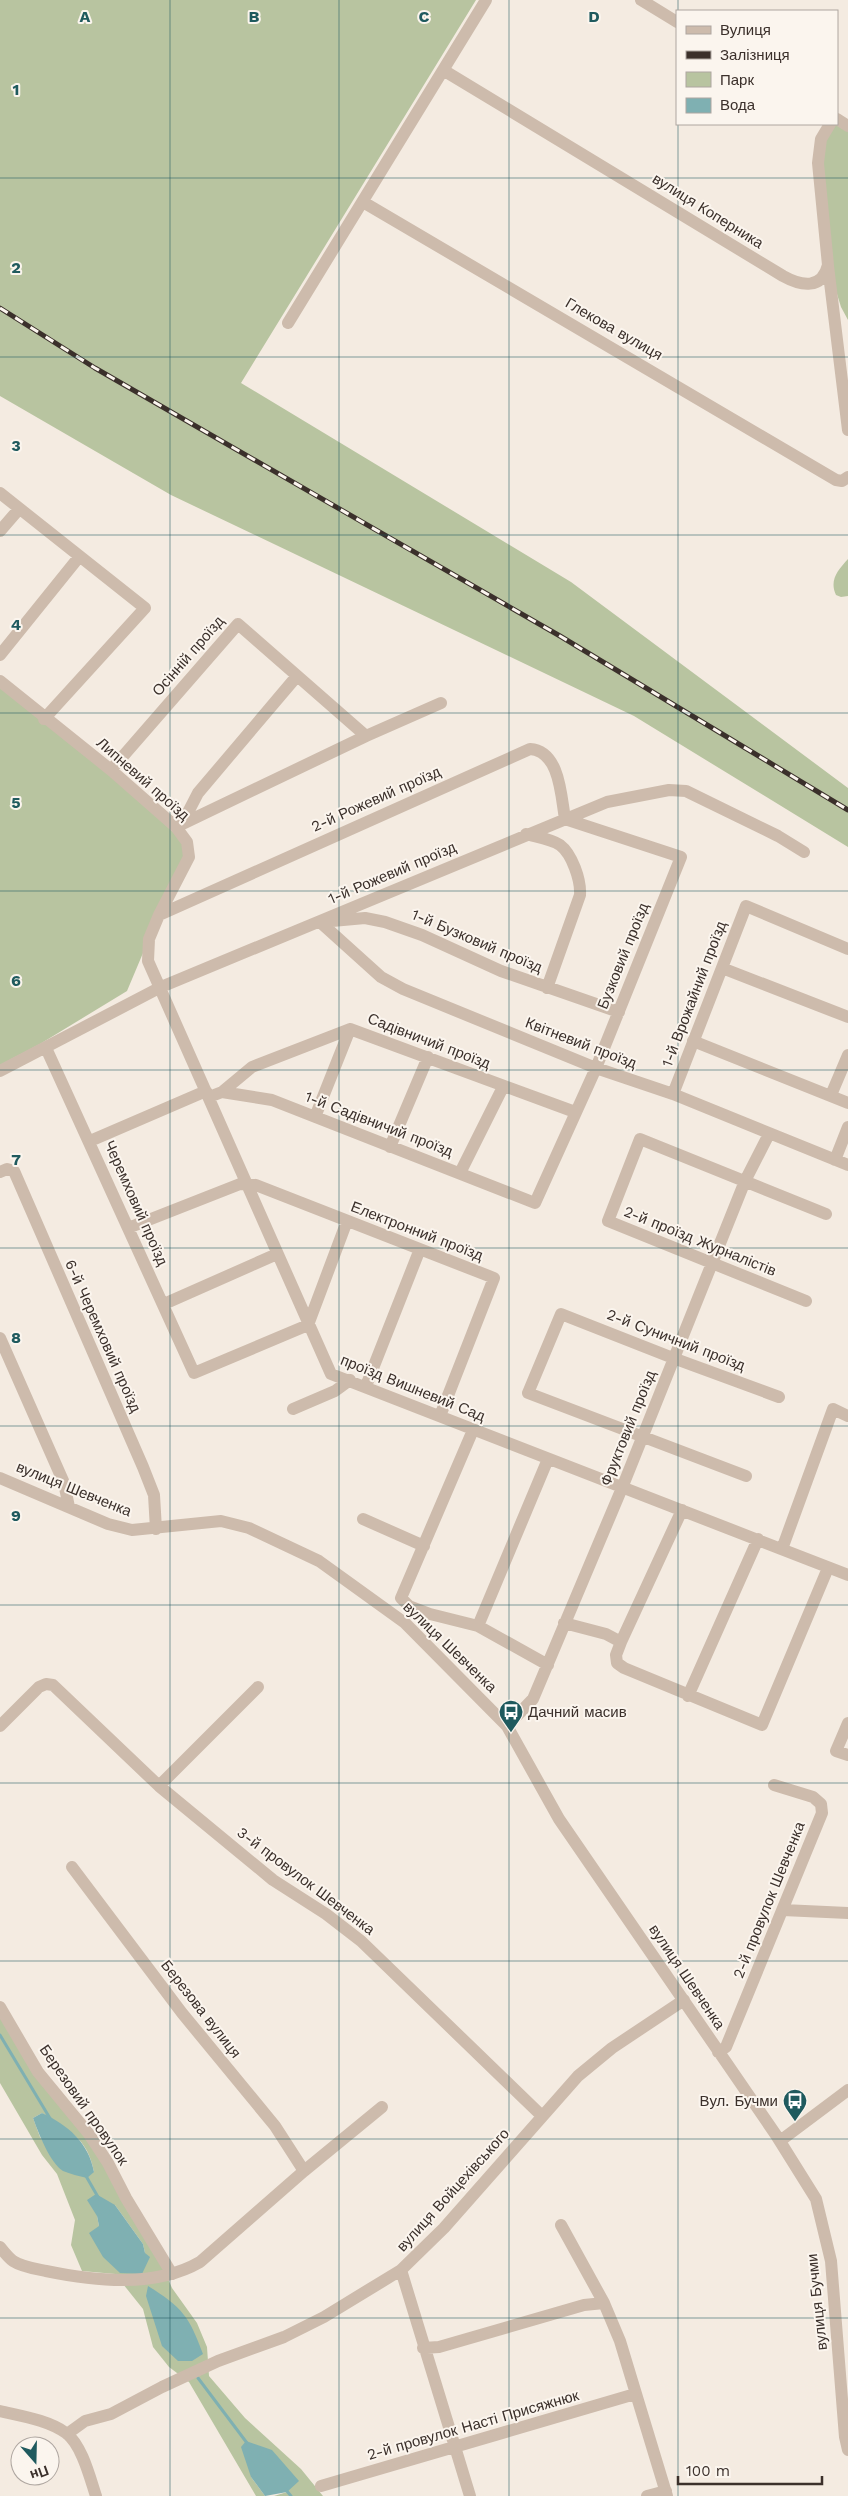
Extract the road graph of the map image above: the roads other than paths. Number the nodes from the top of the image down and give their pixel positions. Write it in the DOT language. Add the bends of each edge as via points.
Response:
graph roads {
  1 [pos="486,0"];
  2 [pos="641,0"];
  3 [pos="676,21"];
  4 [pos="443,70"];
  5 [pos="829,125"];
  6 [pos="363,202"];
  7 [pos="828,265"];
  8 [pos="288,323"];
  9 [pos="848,430"];
  10 [pos="848,477"];
  11 [pos="0,494"];
  12 [pos="19,509"];
  13 [pos="0,531"];
  14 [pos="79,557"];
  15 [pos="0,656"];
  16 [pos="296,676"];
  17 [pos="0,681"];
  18 [pos="442,703"];
  19 [pos="44,719"];
  20 [pos="366,736"];
  21 [pos="111,770"];
  22 [pos="565,819"];
  23 [pos="179,825"];
  24 [pos="526,834"];
  25 [pos="804,852"];
  26 [pos="159,915"];
  27 [pos="320,922"];
  28 [pos="848,949"];
  29 [pos="722,968"];
  30 [pos="161,987"];
  31 [pos="547,988"];
  32 [pos="618,1012"];
  33 [pos="848,1017"];
  34 [pos="350,1029"];
  35 [pos="693,1041"];
  36 [pos="46,1048"];
  37 [pos="848,1056"];
  38 [pos="428,1057"];
  39 [pos="596,1068"];
  40 [pos="0,1072"];
  41 [pos="503,1087"];
  42 [pos="222,1092"];
  43 [pos="207,1094"];
  44 [pos="673,1094"];
  45 [pos="831,1095"];
  46 [pos="848,1103"];
  47 [pos="575,1112"];
  48 [pos="315,1116"];
  49 [pos="848,1127"];
  50 [pos="769,1134"];
  51 [pos="90,1141"];
  52 [pos="390,1147"];
  53 [pos="835,1160"];
  54 [pos="848,1165"];
  55 [pos="0,1172"];
  56 [pos="460,1173"];
  57 [pos="745,1181"];
  58 [pos="246,1184"];
  59 [pos="535,1203"];
  60 [pos="826,1214"];
  61 [pos="346,1221"];
  62 [pos="128,1228"];
  63 [pos="420,1250"];
  64 [pos="277,1254"];
  65 [pos="711,1264"];
  66 [pos="806,1301"];
  67 [pos="164,1304"];
  68 [pos="308,1325"];
  69 [pos="0,1338"];
  70 [pos="673,1358"];
  71 [pos="350,1380"];
  72 [pos="366,1386"];
  73 [pos="779,1396"];
  74 [pos="293,1409"];
  75 [pos="440,1416"];
  76 [pos="848,1416"];
  77 [pos="473,1430"];
  78 [pos="642,1436"];
  79 [pos="548,1460"];
  80 [pos="746,1476"];
  81 [pos="0,1478"];
  82 [pos="622,1488"];
  83 [pos="69,1507"];
  84 [pos="682,1510"];
  85 [pos="364,1519"];
  86 [pos="156,1529"];
  87 [pos="758,1540"];
  88 [pos="424,1546"];
  89 [pos="782,1548"];
  90 [pos="828,1568"];
  91 [pos="848,1575"];
  92 [pos="564,1623"];
  93 [pos="478,1626"];
  94 [pos="621,1642"];
  95 [pos="548,1665"];
  96 [pos="258,1687"];
  97 [pos="688,1696"];
  98 [pos="848,1723"];
  99 [pos="0,1726"];
  100 [pos="507,1726"];
  101 [pos="848,1755"];
  102 [pos="774,1785"];
  103 [pos="159,1786"];
  104 [pos="72,1867"];
  105 [pos="783,1910"];
  106 [pos="848,1913"];
  107 [pos="684,2000"];
  108 [pos="0,2007"];
  109 [pos="718,2052"];
  110 [pos="848,2090"];
  111 [pos="382,2108"];
  112 [pos="757,2108"];
  113 [pos="542,2116"];
  114 [pos="780,2142"];
  115 [pos="304,2171"];
  116 [pos="561,2226"];
  117 [pos="0,2248"];
  118 [pos="401,2270"];
  119 [pos="172,2274"];
  120 [pos="604,2303"];
  121 [pos="423,2348"];
  122 [pos="635,2394"];
  123 [pos="0,2411"];
  124 [pos="67,2434"];
  125 [pos="455,2448"];
  126 [pos="848,2450"];
  127 [pos="321,2486"];
  128 [pos="666,2493"];
  129 [pos="96,2496"];
  130 [pos="470,2496"];
  131 [pos="647,2496"];
  1 -- 4 [label="street"];
  2 -- 3 [label="street"];
  4 -- 6 [label="street"];
  4 -- 7 [label="street, вулиця Коперника" via="793,282 816,283"];
  5 -- 7 [label="street" via="821,139 818,155"];
  6 -- 8 [label="street"];
  6 -- 10 [label="street, Глекова вулиця" via="836,480"];
  7 -- 9 [label="street"];
  11 -- 12 [label="street"];
  12 -- 13 [label="street"];
  12 -- 14 [label="street"];
  14 -- 15 [label="street"];
  14 -- 19 [label="street" via="145,608"];
  16 -- 20 [label="street, Осінній проїзд"];
  16 -- 21 [label="street, Осінній проїзд" via="238,624"];
  16 -- 23 [label="street" via="198,793"];
  17 -- 19 [label="street, Липневий проїзд"];
  18 -- 20 [label="street"];
  19 -- 21 [label="street, Липневий проїзд"];
  20 -- 23 [label="street"];
  21 -- 23 [label="street, Липневий проїзд"];
  22 -- 24 [label="street, 1-й Рожевий проїзд"];
  22 -- 25 [label="street, 1-й Рожевий проїзд" via="607,802 678,790 701,798"];
  22 -- 26 [label="street, 2-й Рожевий проїзд" via="554,767 542,752 530,749"];
  22 -- 32 [label="street, Бузковий проїзд" via="681,857"];
  23 -- 26 [label="street, Липневий проїзд" via="190,853"];
  24 -- 27 [label="street, 1-й Рожевий проїзд"];
  24 -- 31 [label="street" via="559,844 567,853 581,885"];
  26 -- 30 [label="street, Липневий проїзд" via="147,953 149,965"];
  27 -- 30 [label="street, 1-й Рожевий проїзд"];
  27 -- 31 [label="street, 1-й Бузковий проїзд" via="365,918 385,922"];
  27 -- 39 [label="street, Квітневий проїзд" via="381,977 403,989"];
  28 -- 29 [label="street, 1-й Врожайний проїзд" via="746,906"];
  29 -- 33 [label="street"];
  29 -- 35 [label="street, 1-й Врожайний проїзд"];
  30 -- 36 [label="street, 1-й Рожевий проїзд"];
  30 -- 43 [label="street, проїзд Вишневий Сад"];
  31 -- 32 [label="street, 1-й Бузковий проїзд"];
  32 -- 39 [label="street, Бузковий проїзд"];
  34 -- 38 [label="street, Садівничий проїзд"];
  34 -- 42 [label="street, Садівничий проїзд" via="252,1068"];
  34 -- 48 [label="street"];
  35 -- 44 [label="street, 1-й Врожайний проїзд"];
  35 -- 45 [label="street"];
  36 -- 40 [label="street, 1-й Рожевий проїзд"];
  36 -- 51 [label="street, Черемховий проїзд"];
  37 -- 45 [label="street"];
  38 -- 41 [label="street, Садівничий проїзд"];
  38 -- 52 [label="street"];
  39 -- 44 [label="street, Квітневий проїзд"];
  39 -- 47 [label="street, Бузковий проїзд"];
  41 -- 47 [label="street, Садівничий проїзд"];
  41 -- 56 [label="street"];
  42 -- 43 [label="street"];
  42 -- 48 [label="street, 1-й Садівничий проїзд" via="272,1100"];
  43 -- 51 [label="street"];
  43 -- 58 [label="street, проїзд Вишневий Сад"];
  44 -- 50 [label="street, Квітневий проїзд"];
  45 -- 46 [label="street"];
  47 -- 59 [label="street, Бузковий проїзд"];
  48 -- 52 [label="street, 1-й Садівничий проїзд"];
  49 -- 53 [label="street"];
  50 -- 53 [label="street, Квітневий проїзд"];
  50 -- 57 [label="street, Фруктовий проїзд"];
  51 -- 62 [label="street, Черемховий проїзд"];
  52 -- 56 [label="street, 1-й Садівничий проїзд"];
  53 -- 54 [label="street, Квітневий проїзд"];
  55 -- 86 [label="street, 6-й Черемховий проїзд" via="14,1171 144,1467 154,1495"];
  56 -- 59 [label="street, 1-й Садівничий проїзд"];
  57 -- 60 [label="street"];
  57 -- 65 [label="street, Фруктовий проїзд"];
  57 -- 65 [label="street, 2-й проїзд Журналістів" via="640,1139 608,1221"];
  58 -- 61 [label="street, Електронний проїзд" via="256,1185"];
  58 -- 62 [label="street"];
  58 -- 64 [label="street, проїзд Вишневий Сад"];
  61 -- 63 [label="street, Електронний проїзд"];
  61 -- 68 [label="street"];
  62 -- 67 [label="street, Черемховий проїзд"];
  63 -- 72 [label="street"];
  63 -- 75 [label="street, Електронний проїзд" via="494,1278"];
  64 -- 67 [label="street"];
  64 -- 68 [label="street, проїзд Вишневий Сад"];
  65 -- 66 [label="street, 2-й проїзд Журналістів"];
  65 -- 70 [label="street, Фруктовий проїзд"];
  67 -- 68 [label="street, Черемховий проїзд" via="194,1373"];
  68 -- 71 [label="street, проїзд Вишневий Сад" via="331,1374"];
  69 -- 83 [label="street" via="64,1483"];
  70 -- 73 [label="street, 2-й Суничний проїзд"];
  70 -- 78 [label="street, Фруктовий проїзд"];
  70 -- 78 [label="street, 2-й Суничний проїзд" via="562,1314 528,1393"];
  71 -- 72 [label="street, проїзд Вишневий Сад"];
  71 -- 74 [label="street" via="335,1391"];
  72 -- 75 [label="street, проїзд Вишневий Сад"];
  75 -- 77 [label="street, проїзд Вишневий Сад"];
  76 -- 89 [label="street" via="833,1409"];
  77 -- 79 [label="street, проїзд Вишневий Сад"];
  77 -- 88 [label="street"];
  78 -- 80 [label="street"];
  78 -- 82 [label="street, Фруктовий проїзд"];
  79 -- 82 [label="street, проїзд Вишневий Сад"];
  79 -- 93 [label="street"];
  81 -- 83 [label="street, вулиця Шевченка"];
  82 -- 84 [label="street, проїзд Вишневий Сад"];
  82 -- 92 [label="street, Фруктовий проїзд"];
  83 -- 86 [label="street, вулиця Шевченка" via="108,1524 132,1530"];
  84 -- 87 [label="street, проїзд Вишневий Сад"];
  84 -- 94 [label="street"];
  85 -- 88 [label="street"];
  86 -- 100 [label="street, вулиця Шевченка" via="221,1522 249,1528 319,1561 405,1623"];
  87 -- 89 [label="street, проїзд Вишневий Сад"];
  87 -- 97 [label="street"];
  88 -- 93 [label="street" via="402,1598 409,1606 423,1612"];
  89 -- 90 [label="street, проїзд Вишневий Сад"];
  90 -- 91 [label="street, проїзд Вишневий Сад"];
  90 -- 97 [label="street" via="762,1725"];
  92 -- 94 [label="street" via="606,1634"];
  92 -- 95 [label="street, Фруктовий проїзд"];
  93 -- 95 [label="street"];
  94 -- 97 [label="street" via="617,1663"];
  95 -- 100 [label="street, Фруктовий проїзд" via="534,1699"];
  96 -- 103 [label="street"];
  98 -- 101 [label="street" via="836,1751"];
  99 -- 103 [label="street, 3-й провулок Шевченка" via="39,1687 53,1685"];
  100 -- 107 [label="street, вулиця Шевченка" via="559,1819"];
  102 -- 105 [label="street, 2-й провулок Шевченка" via="813,1797 821,1804 822,1813"];
  103 -- 113 [label="street, 3-й провулок Шевченка" via="273,1880 361,1941"];
  104 -- 115 [label="street, Березова вулиця" via="274,2126"];
  105 -- 106 [label="street"];
  105 -- 109 [label="street, 2-й провулок Шевченка" via="726,2047"];
  107 -- 109 [label="street, вулиця Шевченка"];
  107 -- 113 [label="street, вулиця Войцехівського" via="578,2076"];
  108 -- 119 [label="street, Березовий провулок" via="38,2072 89,2134 108,2163"];
  109 -- 112 [label="street, вулиця Шевченка"];
  110 -- 114 [label="street"];
  111 -- 115 [label="street"];
  112 -- 114 [label="street, вулиця Бучми"];
  113 -- 118 [label="street, вулиця Войцехівського" via="444,2228"];
  114 -- 126 [label="street, вулиця Бучми" via="816,2199 831,2261"];
  115 -- 119 [label="street" via="200,2262"];
  116 -- 120 [label="street"];
  117 -- 119 [label="street" via="14,2262 60,2274 147,2279"];
  118 -- 121 [label="street"];
  118 -- 124 [label="street, вулиця Войцехівського" via="284,2338 218,2361 111,2414 85,2421"];
  120 -- 121 [label="street" via="584,2305 439,2348"];
  120 -- 122 [label="street" via="620,2341"];
  121 -- 125 [label="street"];
  122 -- 125 [label="street, 2-й провулок Насті Присяжнюк"];
  122 -- 128 [label="street"];
  123 -- 124 [label="street" via="32,2418"];
  124 -- 129 [label="street" via="83,2457"];
  125 -- 127 [label="street, 2-й провулок Насті Присяжнюк"];
  125 -- 130 [label="street"];
  128 -- 131 [label="street"];
}
